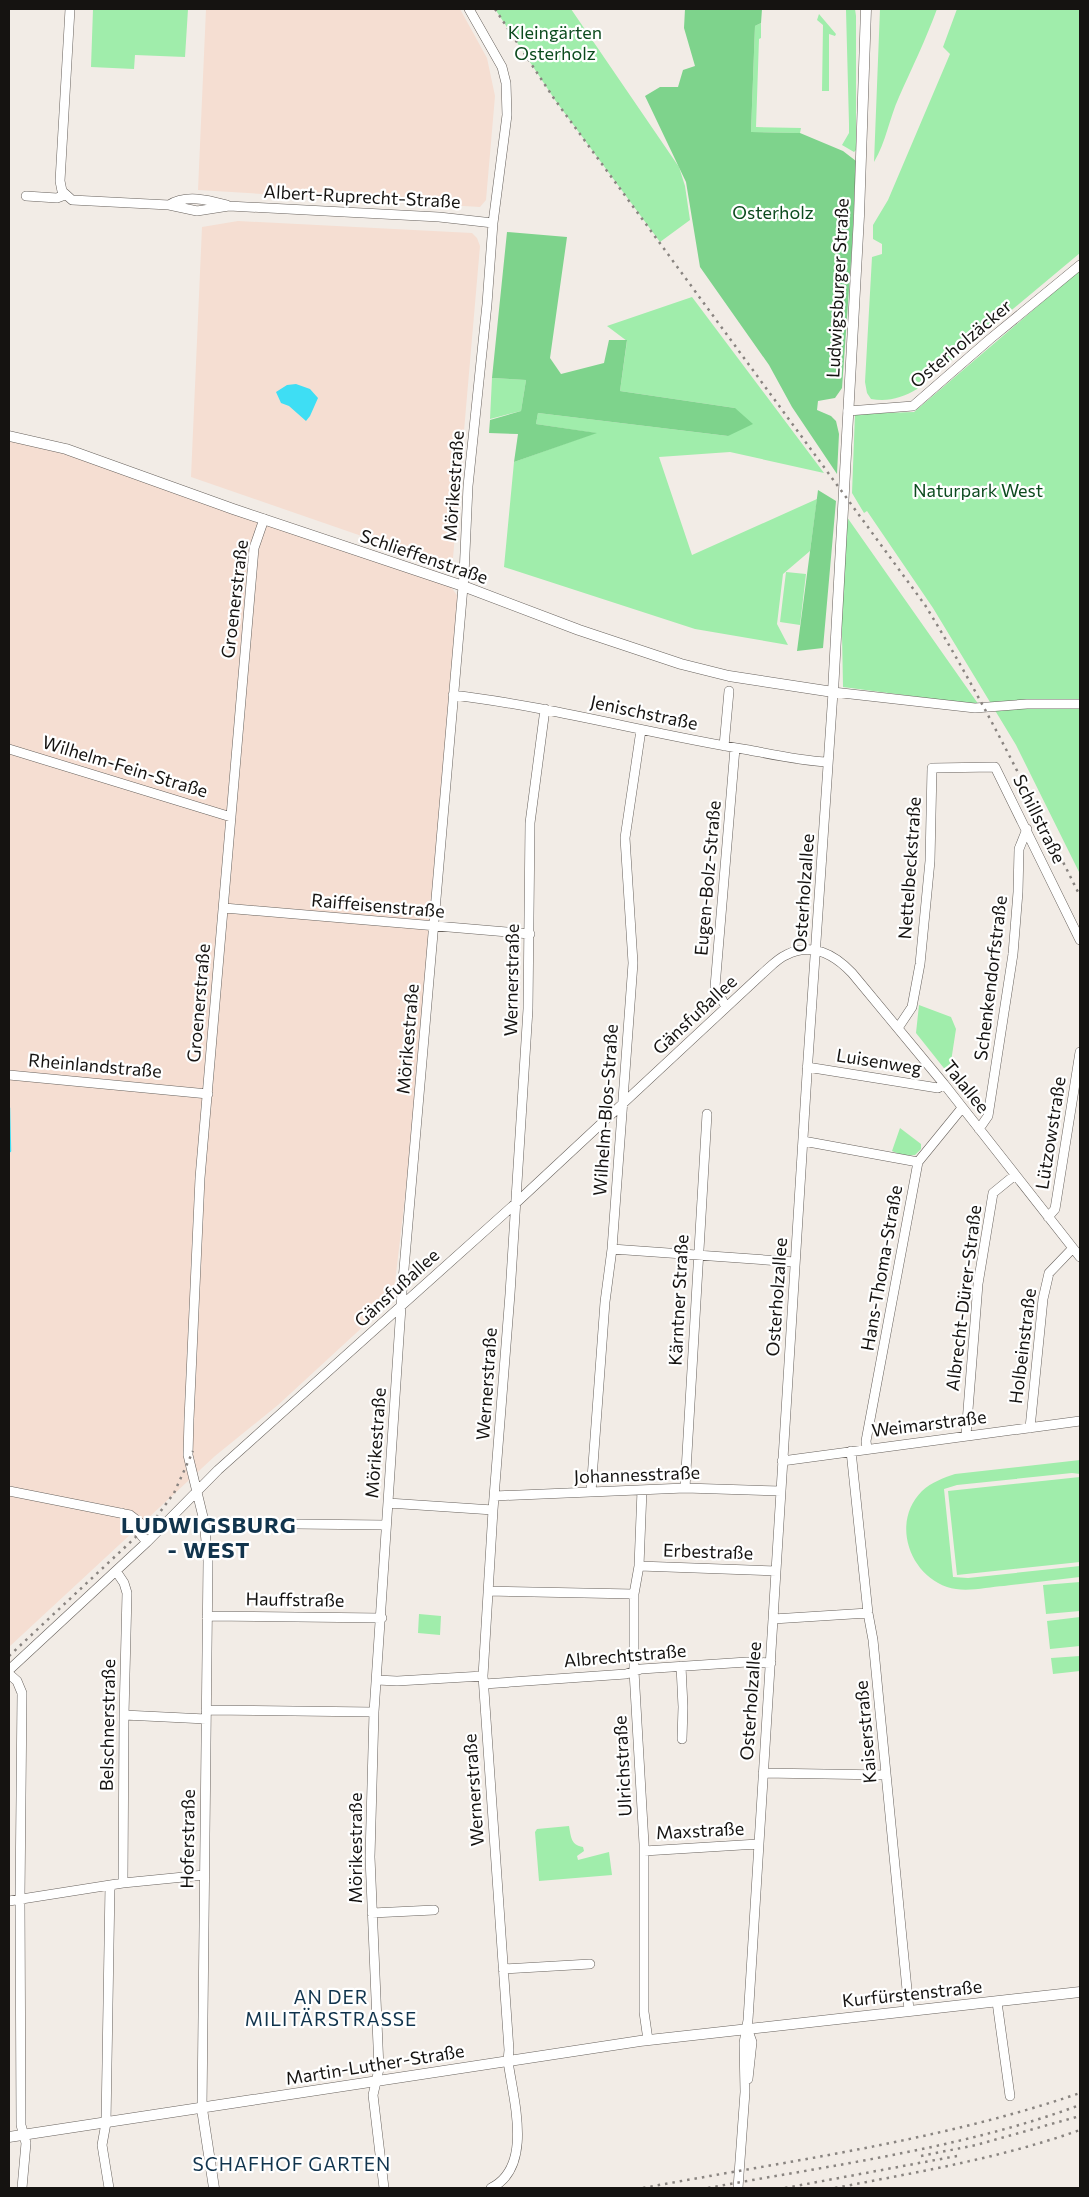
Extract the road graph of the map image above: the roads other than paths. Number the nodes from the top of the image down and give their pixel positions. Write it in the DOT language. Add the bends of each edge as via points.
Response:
graph roads {
  1 [pos="70,9"];
  2 [pos="469,9"];
  3 [pos="866,9"];
  4 [pos="65,195"];
  5 [pos="26,196"];
  6 [pos="493,223"];
  7 [pos="1080,265"];
  8 [pos="848,411"];
  9 [pos="9,436"];
  10 [pos="264,519"];
  11 [pos="841,568"];
  12 [pos="463,586"];
  13 [pos="729,691"];
  14 [pos="833,692"];
  15 [pos="453,695"];
  16 [pos="1080,704"];
  17 [pos="545,709"];
  18 [pos="641,730"];
  19 [pos="724,746"];
  20 [pos="735,748"];
  21 [pos="9,749"];
  22 [pos="828,762"];
  23 [pos="995,767"];
  24 [pos="231,817"];
  25 [pos="1027,829"];
  26 [pos="224,908"];
  27 [pos="435,927"];
  28 [pos="530,934"];
  29 [pos="1080,940"];
  30 [pos="816,950"];
  31 [pos="726,1008"];
  32 [pos="898,1028"];
  33 [pos="1080,1052"];
  34 [pos="807,1067"];
  35 [pos="9,1075"];
  36 [pos="944,1084"];
  37 [pos="208,1094"];
  38 [pos="623,1106"];
  39 [pos="962,1108"];
  40 [pos="707,1114"];
  41 [pos="979,1129"];
  42 [pos="803,1141"];
  43 [pos="918,1162"];
  44 [pos="1015,1175"];
  45 [pos="516,1203"];
  46 [pos="1048,1217"];
  47 [pos="1073,1248"];
  48 [pos="612,1249"];
  49 [pos="698,1254"];
  50 [pos="1080,1257"];
  51 [pos="795,1262"];
  52 [pos="402,1305"];
  53 [pos="1080,1421"];
  54 [pos="1030,1428"];
  55 [pos="966,1436"];
  56 [pos="867,1449"];
  57 [pos="851,1451"];
  58 [pos="782,1461"];
  59 [pos="685,1488"];
  60 [pos="642,1490"];
  61 [pos="9,1491"];
  62 [pos="197,1491"];
  63 [pos="781,1491"];
  64 [pos="591,1492"];
  65 [pos="494,1496"];
  66 [pos="388,1503"];
  67 [pos="493,1510"];
  68 [pos="122,1513"];
  69 [pos="295,1524"];
  70 [pos="386,1525"];
  71 [pos="155,1534"];
  72 [pos="147,1542"];
  73 [pos="639,1566"];
  74 [pos="116,1571"];
  75 [pos="776,1571"];
  76 [pos="488,1591"];
  77 [pos="634,1594"];
  78 [pos="868,1614"];
  79 [pos="207,1616"];
  80 [pos="382,1618"];
  81 [pos="773,1619"];
  82 [pos="771,1663"];
  83 [pos="681,1666"];
  84 [pos="9,1670"];
  85 [pos="634,1672"];
  86 [pos="9,1674"];
  87 [pos="377,1680"];
  88 [pos="483,1680"];
  89 [pos="374,1712"];
  90 [pos="206,1714"];
  91 [pos="124,1715"];
  92 [pos="682,1739"];
  93 [pos="763,1773"];
  94 [pos="886,1775"];
  95 [pos="758,1844"];
  96 [pos="644,1851"];
  97 [pos="204,1874"];
  98 [pos="123,1883"];
  99 [pos="110,1886"];
  100 [pos="20,1899"];
  101 [pos="9,1901"];
  102 [pos="434,1910"];
  103 [pos="372,1913"];
  104 [pos="590,1964"];
  105 [pos="503,1969"];
  106 [pos="1080,1992"];
  107 [pos="997,2002"];
  108 [pos="909,2010"];
  109 [pos="747,2028"];
  110 [pos="648,2040"];
  111 [pos="508,2061"];
  112 [pos="376,2082"];
  113 [pos="1010,2096"];
  114 [pos="202,2109"];
  115 [pos="106,2123"];
  116 [pos="24,2135"];
  117 [pos="9,2137"];
  118 [pos="22,2188"];
  119 [pos="108,2188"];
  120 [pos="214,2188"];
  121 [pos="384,2188"];
  122 [pos="491,2188"];
  123 [pos="738,2188"];
  1 -- 4 [label="street" via="60,182"];
  2 -- 6 [label="street, Mörikestraße" via="494,52 506,82 508,115"];
  3 -- 8 [label="street, Ludwigsburger Straße"];
  4 -- 5 [label="street" via="57,198"];
  4 -- 6 [label="street, Albert-Ruprecht-Straße" via="78,201 169,205 182,198 229,206 429,216"];
  6 -- 12 [label="street, Mörikestraße" via="468,486"];
  7 -- 8 [label="street, Osterholzäcker" via="913,406"];
  8 -- 11 [label="street, Ludwigsburger Straße"];
  9 -- 10 [label="street, Schlieffenstraße" via="66,449"];
  10 -- 12 [label="street, Schlieffenstraße"];
  10 -- 24 [label="street, Groenerstraße" via="254,548"];
  11 -- 14 [label="street, Osterholzallee"];
  12 -- 14 [label="street, Schlieffenstraße" via="681,664 729,676"];
  12 -- 15 [label="street, Mörikestraße"];
  13 -- 19 [label="street"];
  14 -- 16 [label="street" via="975,708"];
  14 -- 22 [label="street, Osterholzallee"];
  15 -- 17 [label="street, Jenischstraße"];
  15 -- 27 [label="street, Mörikestraße"];
  17 -- 18 [label="street, Jenischstraße"];
  17 -- 28 [label="street, Wernerstraße" via="530,823"];
  18 -- 19 [label="street, Jenischstraße"];
  18 -- 38 [label="street, Wilhelm-Blos-Straße" via="624,838 633,963"];
  19 -- 20 [label="street, Jenischstraße"];
  20 -- 22 [label="street, Jenischstraße"];
  20 -- 31 [label="street, Eugen-Bolz-Straße" via="715,987"];
  21 -- 24 [label="street, Wilhelm-Fein-Straße"];
  22 -- 30 [label="street, Osterholzallee"];
  23 -- 25 [label="street, Schillstraße"];
  23 -- 32 [label="street, Nettelbeckstraße" via="932,768 930,861 920,964 912,1007"];
  24 -- 26 [label="street, Groenerstraße"];
  25 -- 29 [label="street, Schillstraße"];
  25 -- 41 [label="street, Schenkendorfstraße" via="1019,849 1013,954 990,1106 988,1116"];
  26 -- 27 [label="street, Raiffeisenstraße"];
  26 -- 37 [label="street, Groenerstraße"];
  27 -- 28 [label="street, Raiffeisenstraße"];
  27 -- 52 [label="street, Mörikestraße"];
  28 -- 45 [label="street, Wernerstraße"];
  30 -- 31 [label="street, Gänsfußallee" via="798,950 784,956"];
  30 -- 32 [label="street, Talallee" via="844,964"];
  30 -- 34 [label="street, Osterholzallee"];
  31 -- 38 [label="street, Gänsfußallee"];
  32 -- 36 [label="street, Talallee"];
  33 -- 46 [label="street, Lützowstraße" via="1055,1210"];
  34 -- 36 [label="street, Luisenweg" via="938,1088"];
  34 -- 42 [label="street, Osterholzallee"];
  35 -- 37 [label="street, Rheinlandstraße"];
  36 -- 39 [label="street, Talallee"];
  37 -- 62 [label="street, Groenerstraße" via="200,1178 188,1455"];
  38 -- 45 [label="street, Gänsfußallee"];
  38 -- 48 [label="street, Wilhelm-Blos-Straße"];
  39 -- 41 [label="street, Talallee"];
  39 -- 43 [label="street, Hans-Thoma-Straße"];
  40 -- 49 [label="street, Kärntner Straße"];
  41 -- 44 [label="street, Talallee"];
  42 -- 43 [label="street"];
  42 -- 51 [label="street, Osterholzallee"];
  43 -- 56 [label="street, Hans-Thoma-Straße"];
  44 -- 46 [label="street, Talallee"];
  44 -- 55 [label="street, Albrecht-Dürer-Straße" via="993,1193 978,1284"];
  45 -- 52 [label="street, Gänsfußallee"];
  45 -- 65 [label="street, Wernerstraße"];
  46 -- 47 [label="street, Talallee"];
  47 -- 50 [label="street, Talallee"];
  47 -- 54 [label="street, Holbeinstraße" via="1049,1273 1043,1299"];
  48 -- 49 [label="street"];
  48 -- 64 [label="street, Wilhelm-Blos-Straße"];
  49 -- 51 [label="street"];
  49 -- 59 [label="street, Kärntner Straße"];
  51 -- 58 [label="street, Osterholzallee"];
  52 -- 62 [label="street, Gänsfußallee"];
  52 -- 66 [label="street, Mörikestraße"];
  53 -- 54 [label="street, Weimarstraße"];
  54 -- 55 [label="street, Weimarstraße"];
  55 -- 56 [label="street, Weimarstraße"];
  56 -- 57 [label="street, Weimarstraße"];
  57 -- 58 [label="street, Weimarstraße"];
  57 -- 78 [label="street, Kaiserstraße"];
  58 -- 63 [label="street, Osterholzallee"];
  59 -- 60 [label="street, Johannesstraße"];
  59 -- 63 [label="street, Johannesstraße"];
  60 -- 64 [label="street, Johannesstraße"];
  60 -- 73 [label="street, Ulrichstraße"];
  61 -- 68 [label="street"];
  62 -- 71 [label="street, Gänsfußallee"];
  62 -- 79 [label="street, Hoferstraße" via="206,1543"];
  63 -- 75 [label="street, Osterholzallee"];
  64 -- 65 [label="street, Johannesstraße"];
  65 -- 67 [label="street, Wernerstraße"];
  66 -- 67 [label="street"];
  66 -- 70 [label="street, Mörikestraße"];
  67 -- 76 [label="street, Wernerstraße"];
  68 -- 71 [label="street"];
  68 -- 72 [label="street"];
  69 -- 70 [label="street"];
  70 -- 80 [label="street, Mörikestraße"];
  71 -- 72 [label="street, Gänsfußallee"];
  72 -- 74 [label="street, Gänsfußallee"];
  73 -- 75 [label="street, Erbestraße"];
  73 -- 77 [label="street, Ulrichstraße"];
  74 -- 84 [label="street, Gänsfußallee"];
  74 -- 91 [label="street, Belschnerstraße" via="127,1594"];
  75 -- 81 [label="street, Osterholzallee"];
  76 -- 77 [label="street"];
  76 -- 88 [label="street, Wernerstraße"];
  77 -- 85 [label="street, Ulrichstraße"];
  78 -- 81 [label="street"];
  78 -- 94 [label="street, Kaiserstraße" via="874,1640"];
  79 -- 80 [label="street, Hauffstraße"];
  79 -- 90 [label="street, Hoferstraße"];
  80 -- 87 [label="street, Mörikestraße"];
  81 -- 82 [label="street, Osterholzallee"];
  82 -- 83 [label="street, Albrechtstraße"];
  82 -- 93 [label="street, Osterholzallee"];
  83 -- 85 [label="street, Albrechtstraße"];
  83 -- 92 [label="street"];
  85 -- 88 [label="street, Albrechtstraße"];
  85 -- 96 [label="street, Ulrichstraße"];
  86 -- 100 [label="street" via="22,1693"];
  87 -- 88 [label="street, Albrechtstraße"];
  87 -- 89 [label="street, Mörikestraße"];
  88 -- 105 [label="street, Wernerstraße"];
  89 -- 90 [label="street"];
  89 -- 103 [label="street, Mörikestraße" via="370,1857"];
  90 -- 91 [label="street"];
  90 -- 97 [label="street, Hoferstraße"];
  91 -- 98 [label="street, Belschnerstraße"];
  93 -- 94 [label="street"];
  93 -- 95 [label="street, Osterholzallee"];
  94 -- 108 [label="street, Kaiserstraße"];
  95 -- 96 [label="street, Maxstraße"];
  95 -- 109 [label="street, Osterholzallee"];
  96 -- 110 [label="street, Ulrichstraße" via="644,2012"];
  97 -- 98 [label="street"];
  97 -- 114 [label="street, Hoferstraße"];
  98 -- 99 [label="street"];
  99 -- 100 [label="street"];
  99 -- 115 [label="street"];
  100 -- 101 [label="street"];
  100 -- 116 [label="street" via="21,2125"];
  102 -- 103 [label="street"];
  103 -- 112 [label="street, Mörikestraße" via="380,2070"];
  104 -- 105 [label="street"];
  105 -- 111 [label="street, Wernerstraße"];
  106 -- 107 [label="street, Kurfürstenstraße"];
  107 -- 108 [label="street, Kurfürstenstraße"];
  107 -- 113 [label="street"];
  108 -- 109 [label="street, Kurfürstenstraße"];
  109 -- 110 [label="street, Martin-Luther-Straße"];
  109 -- 123 [label="street, Osterholzallee"];
  110 -- 111 [label="street, Martin-Luther-Straße"];
  111 -- 112 [label="street, Martin-Luther-Straße"];
  111 -- 122 [label="street, Wernerstraße" via="518,2129 517,2147 510,2173"];
  112 -- 114 [label="street, Martin-Luther-Straße"];
  112 -- 121 [label="street, Mörikestraße" via="373,2095"];
  114 -- 115 [label="street, Martin-Luther-Straße"];
  114 -- 120 [label="street, Hoferstraße"];
  115 -- 116 [label="street, Martin-Luther-Straße"];
  115 -- 119 [label="street" via="102,2145"];
  116 -- 117 [label="street, Martin-Luther-Straße"];
  116 -- 118 [label="street"];
}
